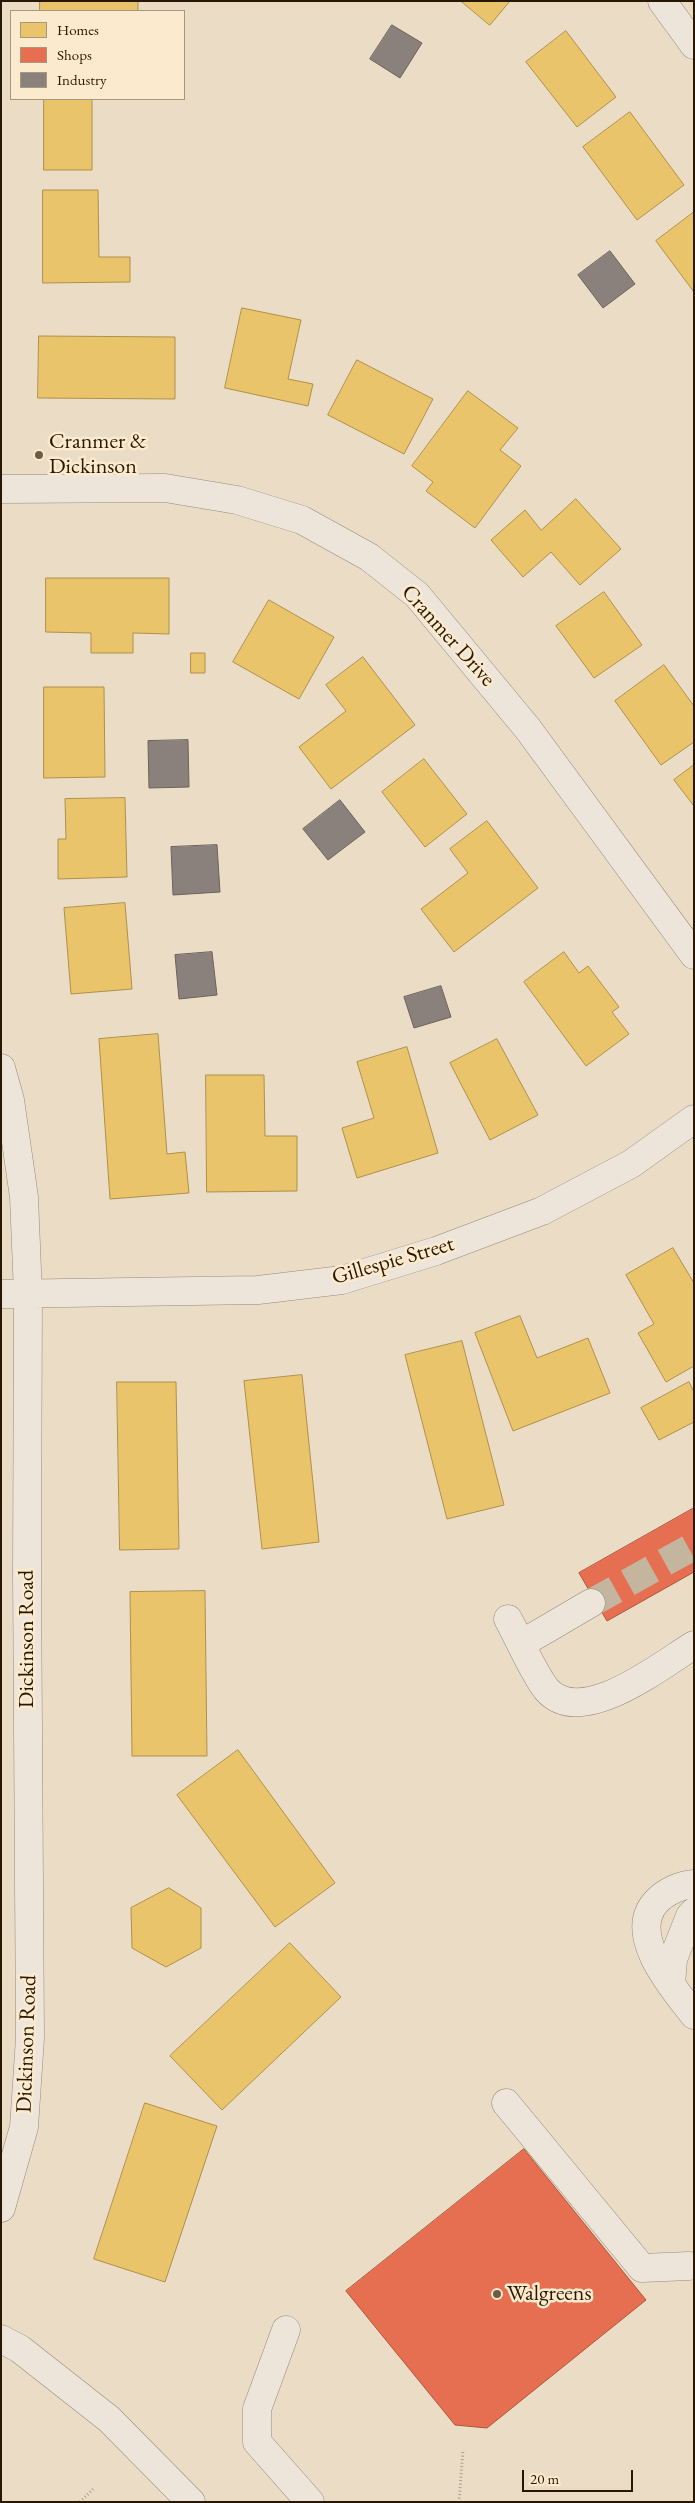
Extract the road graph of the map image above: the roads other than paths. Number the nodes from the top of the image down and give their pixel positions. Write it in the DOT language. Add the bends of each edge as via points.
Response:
graph roads {
  1 [pos="662,1"];
  2 [pos="694,45"];
  3 [pos="1,489"];
  4 [pos="694,955"];
  5 [pos="1,1068"];
  6 [pos="694,1119"];
  7 [pos="1,1294"];
  8 [pos="28,1294"];
  9 [pos="591,1603"];
  10 [pos="508,1619"];
  11 [pos="521,1644"];
  12 [pos="694,1645"];
  13 [pos="694,1884"];
  14 [pos="694,1912"];
  15 [pos="672,1986"];
  16 [pos="694,2015"];
  17 [pos="506,2104"];
  18 [pos="1,2208"];
  19 [pos="689,2266"];
  20 [pos="286,2330"];
  21 [pos="1,2339"];
  22 [pos="192,2502"];
  23 [pos="310,2502"];
  1 -- 2 [label="street"];
  3 -- 4 [label="street, Cranmer Drive" via="165,488 237,500 302,520 369,557 417,595 528,729"];
  5 -- 8 [label="street, Dickinson Road" via="10,1100 24,1197"];
  6 -- 8 [label="street, Gillespie Street" via="630,1164 542,1211 436,1251 342,1280 258,1290"];
  7 -- 8 [label="street, Gillespie Street"];
  8 -- 18 [label="street, Dickinson Road" via="26,1574 30,2038 24,2127"];
  9 -- 11 [label="street"];
  10 -- 11 [label="street"];
  11 -- 12 [label="street" via="547,1690 560,1701 574,1702 593,1702 610,1696"];
  13 -- 15 [label="street" via="664,1893 650,1908 649,1944 660,1970"];
  14 -- 15 [label="street" via="673,1959"];
  15 -- 16 [label="street"];
  17 -- 19 [label="street" via="642,2268"];
  20 -- 23 [label="street" via="257,2409 257,2442"];
  21 -- 22 [label="street" via="20,2349 109,2419"];
}
